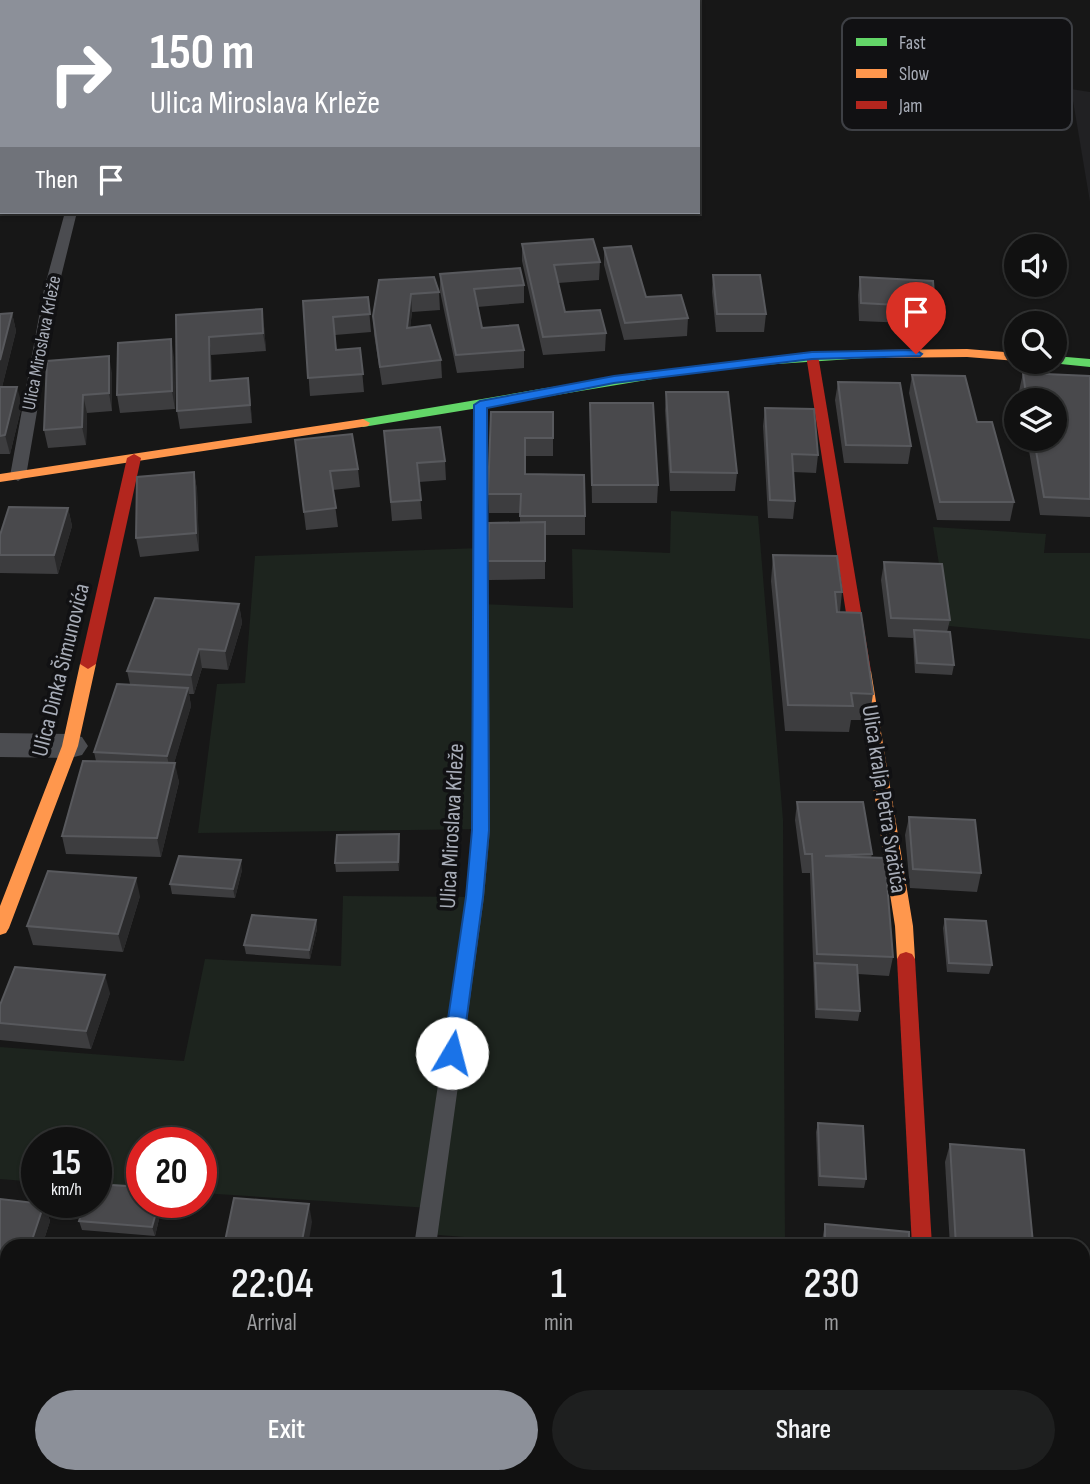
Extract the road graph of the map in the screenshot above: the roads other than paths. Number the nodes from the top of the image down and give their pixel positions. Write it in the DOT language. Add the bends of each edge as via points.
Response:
graph roads {
  1 [pos="70,214"];
  2 [pos="812,355"];
  3 [pos="1004,356"];
  4 [pos="1067,361"];
  5 [pos="1090,363"];
  6 [pos="480,405"];
  7 [pos="134,458"];
  8 [pos="18,476"];
  9 [pos="0,478"];
  10 [pos="0,745"];
  11 [pos="70,746"];
  12 [pos="0,928"];
  13 [pos="426,1239"];
  14 [pos="922,1239"];
  1 -- 8 [label="lane, Ulica Miroslava Krleže" via="51,289"];
  2 -- 3 [label="street" via="967,352"];
  2 -- 6 [label="street" via="614,380"];
  2 -- 14 [label="street, Ulica kralja Petra Svačića" via="904,926"];
  4 -- 5 [label="street"];
  6 -- 7 [label="street"];
  6 -- 13 [label="lane, Ulica Miroslava Krleže" via="481,830"];
  7 -- 8 [label="street"];
  7 -- 11 [label="street, Ulica Dinka Šimunovića"];
  8 -- 9 [label="street"];
  10 -- 11 [label="street"];
  11 -- 12 [label="street, Ulica Dinka Šimunovića"];
}
